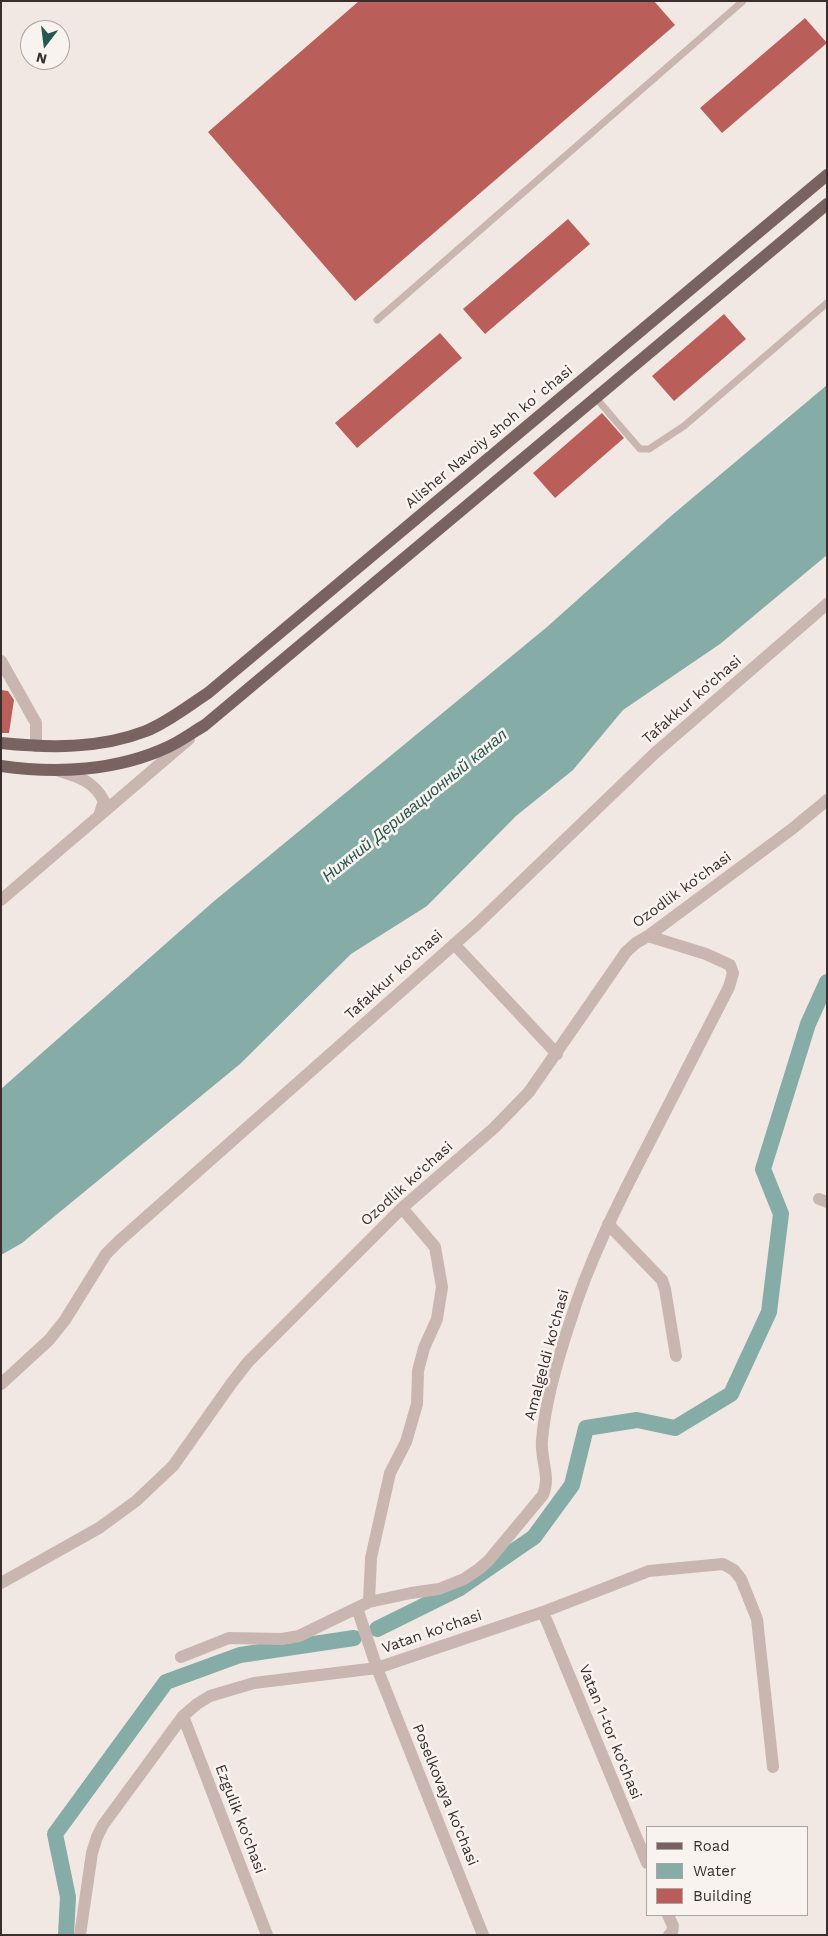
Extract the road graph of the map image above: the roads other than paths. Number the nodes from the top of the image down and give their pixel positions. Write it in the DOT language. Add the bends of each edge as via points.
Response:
graph roads {
  1 [pos="743,1"];
  2 [pos="827,175"];
  3 [pos="827,204"];
  4 [pos="827,303"];
  5 [pos="377,320"];
  6 [pos="641,331"];
  7 [pos="655,348"];
  8 [pos="596,398"];
  9 [pos="827,604"];
  10 [pos="1,661"];
  11 [pos="205,725"];
  12 [pos="1,743"];
  13 [pos="36,746"];
  14 [pos="1,766"];
  15 [pos="58,770"];
  16 [pos="827,800"];
  17 [pos="99,816"];
  18 [pos="1,900"];
  19 [pos="648,936"];
  20 [pos="454,944"];
  21 [pos="556,1054"];
  22 [pos="402,1208"];
  23 [pos="608,1224"];
  24 [pos="676,1356"];
  25 [pos="1,1384"];
  26 [pos="1,1583"];
  27 [pos="363,1605"];
  28 [pos="543,1612"];
  29 [pos="181,1657"];
  30 [pos="377,1668"];
  31 [pos="182,1716"];
  32 [pos="773,1767"];
  33 [pos="646,1862"];
  34 [pos="80,1935"];
  35 [pos="267,1935"];
  36 [pos="483,1935"];
  1 -- 5 [label="lane"];
  2 -- 6 [label="main road, Alisher Navoiy shoh koʻchasi"];
  3 -- 7 [label="main road"];
  4 -- 8 [label="lane" via="684,426 649,449 640,449"];
  6 -- 7 [label="main road"];
  6 -- 13 [label="main road, Alisher Navoiy shoh koʻchasi" via="208,693 146,731 90,744"];
  7 -- 8 [label="main road"];
  8 -- 11 [label="main road"];
  9 -- 20 [label="street, Tafakkur ko‘chasi" via="655,753"];
  10 -- 13 [label="street" via="36,723"];
  11 -- 15 [label="main road" via="169,746 134,760"];
  11 -- 17 [label="street"];
  12 -- 13 [label="main road, Alisher Navoiy shoh koʻchasi"];
  14 -- 15 [label="main road"];
  15 -- 17 [label="street" via="81,778 98,790 104,801"];
  16 -- 19 [label="street, Ozodlik ko‘chasi"];
  17 -- 18 [label="street"];
  19 -- 21 [label="street, Ozodlik ko‘chasi" via="626,952"];
  19 -- 23 [label="street, Amalgeldi ko‘chasi" via="706,954 730,965 734,973"];
  20 -- 21 [label="street"];
  20 -- 25 [label="street, Tafakkur ko‘chasi" via="119,1241 106,1254 49,1340"];
  21 -- 22 [label="street, Ozodlik ko‘chasi" via="529,1092 494,1128"];
  22 -- 26 [label="street, Ozodlik ko‘chasi" via="248,1362 172,1466 136,1501 99,1528"];
  22 -- 27 [label="street" via="435,1246 442,1287 436,1319 418,1371 417,1404 406,1442 390,1473"];
  23 -- 24 [label="street" via="662,1280"];
  23 -- 27 [label="street, Amalgeldi ko‘chasi" via="581,1288 553,1385 542,1441 547,1477 543,1495 489,1560 464,1579 439,1589 411,1592"];
  27 -- 29 [label="street, Amalgeldi ko‘chasi" via="299,1636 282,1639 229,1638"];
  27 -- 30 [label="street, Poselkovaya ko‘chasi"];
  28 -- 30 [label="street, Vatan ko'chasi"];
  28 -- 32 [label="street, Vatan ko'chasi" via="649,1571 723,1564 734,1570 741,1579 757,1619"];
  28 -- 33 [label="street, Vatan 1-tor ko‘chasi"];
  30 -- 31 [label="street, Vatan ko'chasi" via="254,1683 210,1696"];
  30 -- 36 [label="street, Poselkovaya ko‘chasi"];
  31 -- 34 [label="street, Vatan ko'chasi" via="100,1831 92,1853"];
  31 -- 35 [label="street, Ezgulik ko'chasi"];
}
